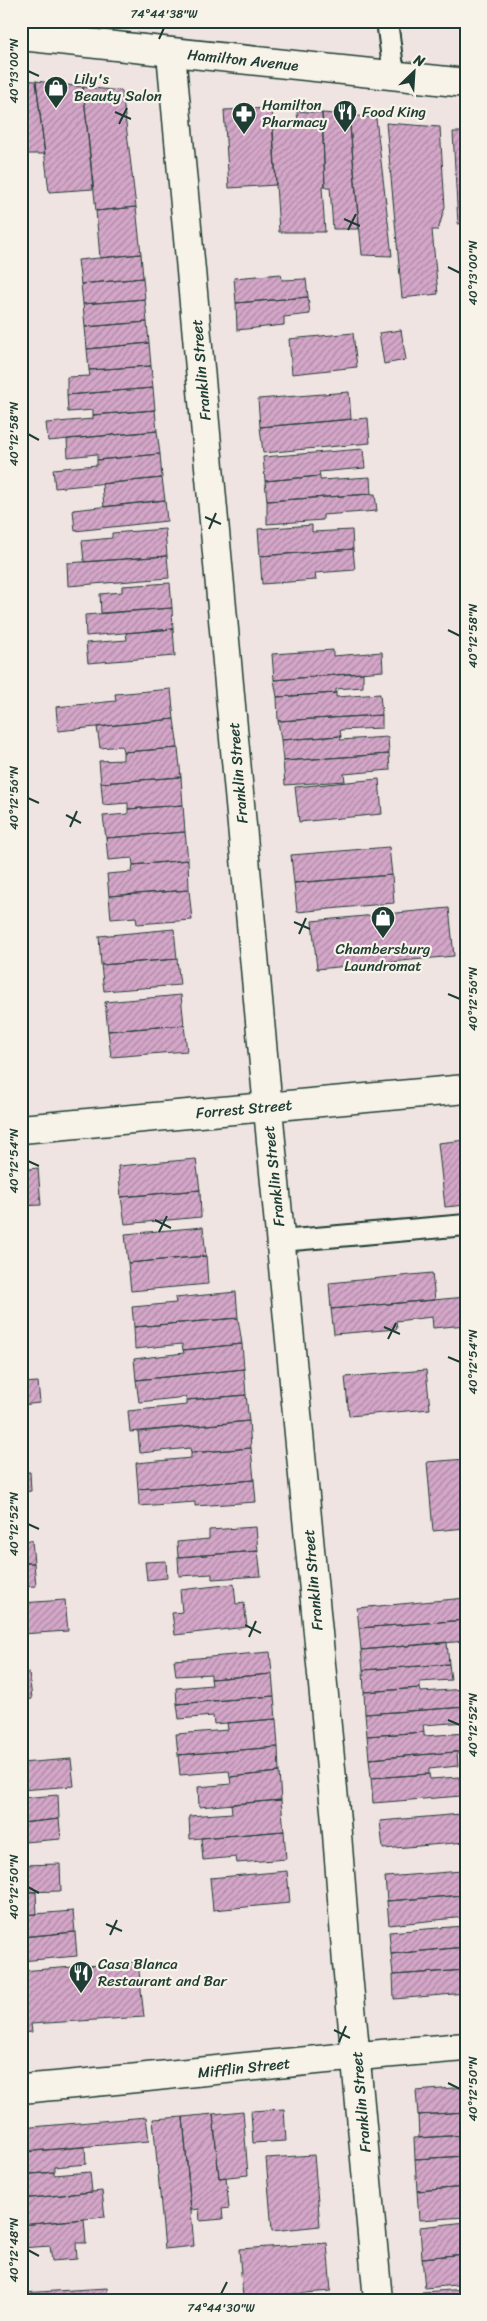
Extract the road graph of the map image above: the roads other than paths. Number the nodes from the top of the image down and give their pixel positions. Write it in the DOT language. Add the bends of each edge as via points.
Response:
graph roads {
  1 [pos="387,21"];
  2 [pos="21,36"];
  3 [pos="171,53"];
  4 [pos="394,75"];
  5 [pos="466,83"];
  6 [pos="466,1090"];
  7 [pos="268,1107"];
  8 [pos="21,1129"];
  9 [pos="466,1225"];
  10 [pos="280,1241"];
  11 [pos="466,2046"];
  12 [pos="356,2055"];
  13 [pos="21,2089"];
  14 [pos="378,2300"];
  1 -- 4 [label="lane"];
  2 -- 3 [label="street, Hamilton Avenue"];
  3 -- 4 [label="street, Hamilton Avenue"];
  3 -- 7 [label="street, Franklin Street"];
  4 -- 5 [label="street, Hamilton Avenue"];
  6 -- 7 [label="street, Forrest Street"];
  7 -- 8 [label="street, Forrest Street"];
  7 -- 10 [label="street, Franklin Street"];
  9 -- 10 [label="lane"];
  10 -- 12 [label="street, Franklin Street"];
  11 -- 12 [label="street, Mifflin Street"];
  12 -- 13 [label="street, Mifflin Street"];
  12 -- 14 [label="street, Franklin Street"];
}
